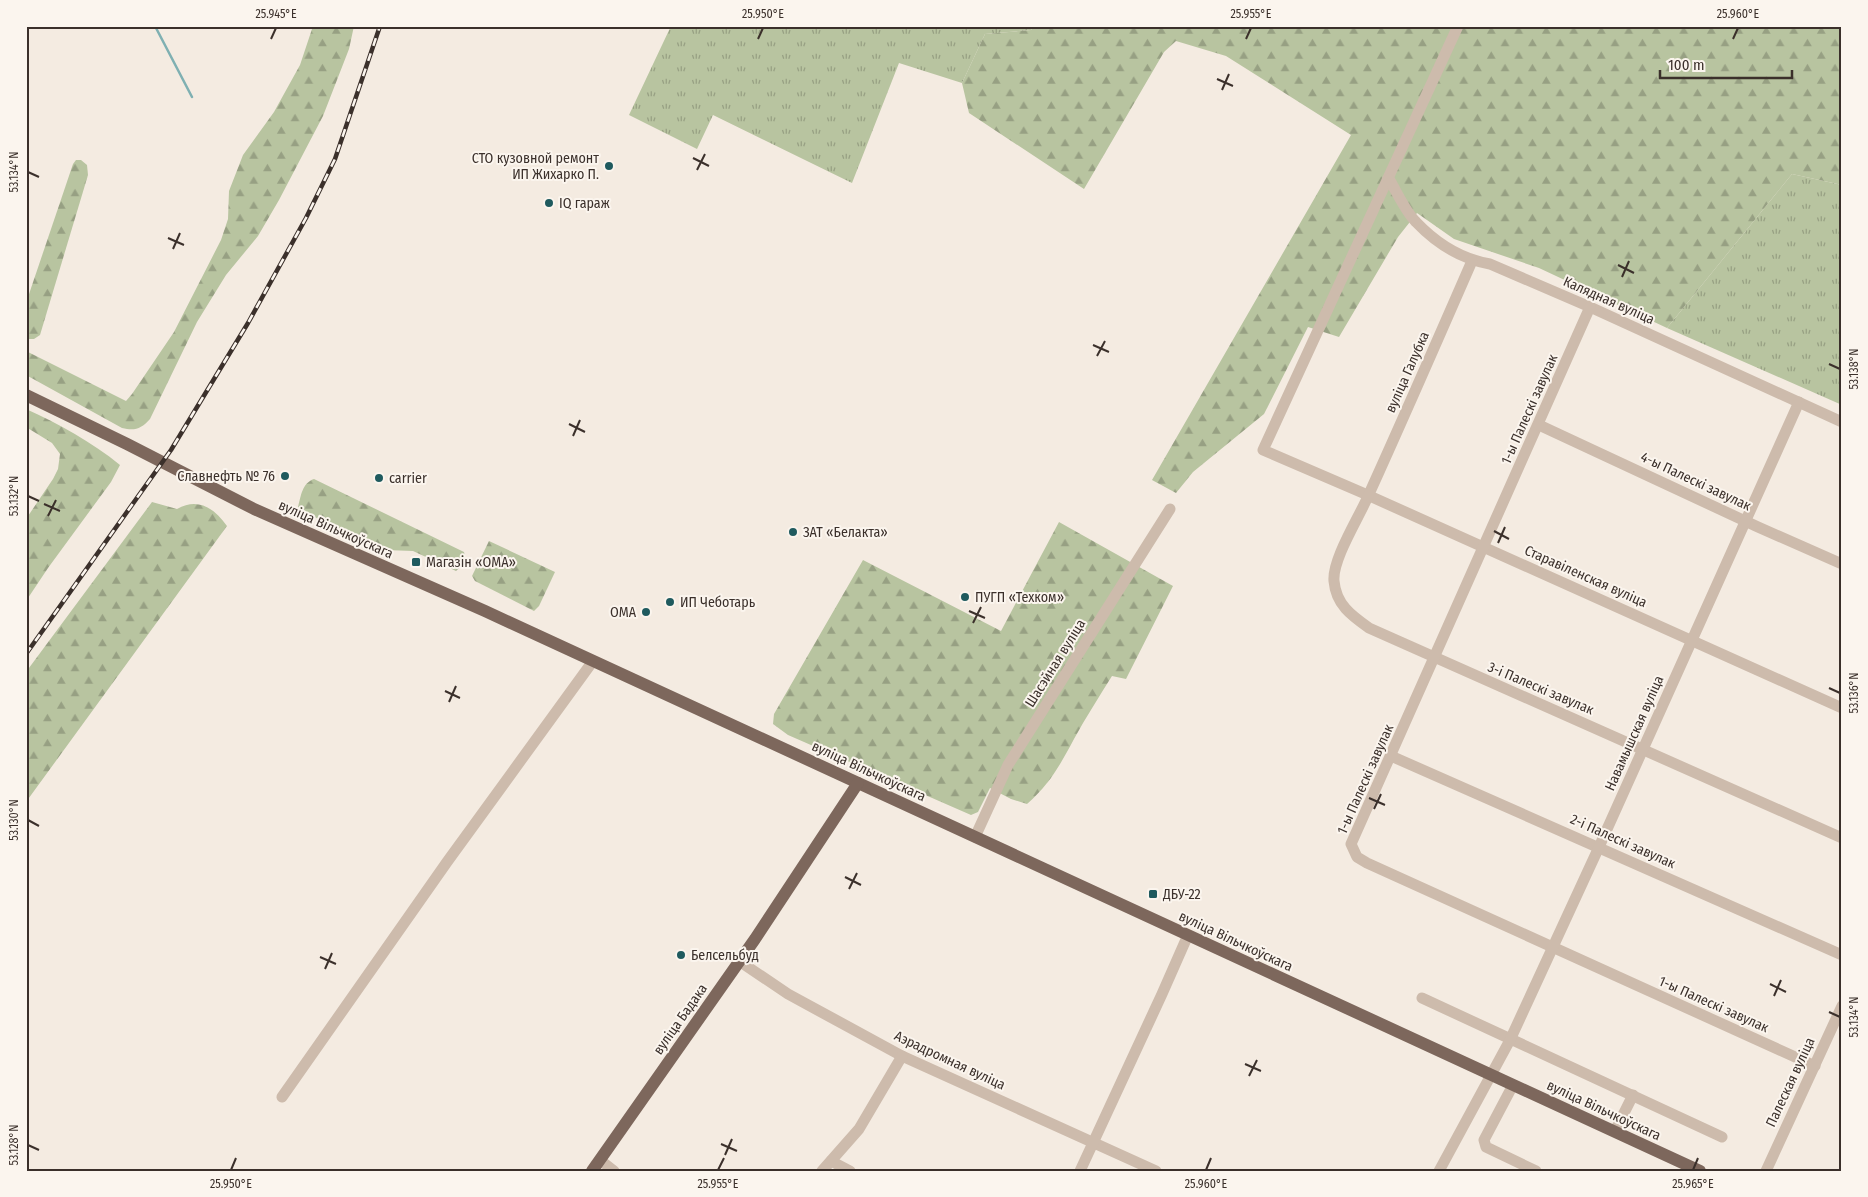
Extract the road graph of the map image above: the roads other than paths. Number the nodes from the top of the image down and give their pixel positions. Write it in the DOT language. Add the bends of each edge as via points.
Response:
graph roads {
  1 [pos="1458,26"];
  2 [pos="1389,178"];
  3 [pos="1472,261"];
  4 [pos="1590,307"];
  5 [pos="26,395"];
  6 [pos="1799,402"];
  7 [pos="1842,422"];
  8 [pos="1539,425"];
  9 [pos="1369,496"];
  10 [pos="1170,509"];
  11 [pos="1746,521"];
  12 [pos="1483,547"];
  13 [pos="1842,564"];
  14 [pos="1693,641"];
  15 [pos="1434,658"];
  16 [pos="593,661"];
  17 [pos="1842,708"];
  18 [pos="1644,748"];
  19 [pos="1391,756"];
  20 [pos="858,783"];
  21 [pos="975,837"];
  22 [pos="1842,838"];
  23 [pos="1599,847"];
  24 [pos="1188,935"];
  25 [pos="1553,947"];
  26 [pos="1842,955"];
  27 [pos="739,961"];
  28 [pos="1422,998"];
  29 [pos="1842,1006"];
  30 [pos="1510,1040"];
  31 [pos="902,1056"];
  32 [pos="1815,1066"];
  33 [pos="1492,1075"];
  34 [pos="1513,1085"];
  35 [pos="1633,1095"];
  36 [pos="282,1097"];
  37 [pos="1615,1131"];
  38 [pos="1722,1137"];
  39 [pos="1094,1142"];
  40 [pos="600,1160"];
  41 [pos="831,1161"];
  42 [pos="592,1171"];
  43 [pos="614,1171"];
  44 [pos="822,1171"];
  45 [pos="850,1171"];
  46 [pos="1080,1171"];
  47 [pos="1156,1171"];
  48 [pos="1439,1171"];
  49 [pos="1536,1171"];
  50 [pos="1700,1171"];
  51 [pos="1766,1171"];
  1 -- 2 [label="street"];
  2 -- 3 [label="street, Калядная вуліца" via="1415,221 1446,248"];
  2 -- 9 [label="street, Старавіленская вуліца" via="1263,450"];
  3 -- 4 [label="street, Калядная вуліца" via="1490,264"];
  3 -- 9 [label="street, вуліца Галубка"];
  4 -- 6 [label="street, Калядная вуліца"];
  4 -- 8 [label="street, 1-ы Палескі завулак"];
  5 -- 16 [label="main road, вуліца Вільчкоўскага" via="254,509"];
  6 -- 7 [label="street, Калядная вуліца"];
  6 -- 11 [label="street, Навамышская вуліца"];
  8 -- 11 [label="street, 4-ы Палескі завулак"];
  8 -- 12 [label="street, 1-ы Палескі завулак"];
  9 -- 12 [label="street, Старавіленская вуліца"];
  9 -- 15 [label="street, 3-і Палескі завулак" via="1335,568 1334,583 1340,600 1350,615 1369,628"];
  10 -- 21 [label="street, Шасэйная вуліца" via="1008,766"];
  11 -- 13 [label="street, 4-ы Палескі завулак"];
  11 -- 14 [label="street, Навамышская вуліца"];
  12 -- 14 [label="street, Старавіленская вуліца"];
  12 -- 15 [label="street, 1-ы Палескі завулак"];
  14 -- 17 [label="street, Старавіленская вуліца"];
  14 -- 18 [label="street, Навамышская вуліца"];
  15 -- 18 [label="street, 3-і Палескі завулак"];
  15 -- 19 [label="street, 1-ы Палескі завулак"];
  16 -- 20 [label="main road, вуліца Вільчкоўскага"];
  16 -- 36 [label="street"];
  18 -- 22 [label="street, 3-і Палескі завулак"];
  18 -- 23 [label="street, Навамышская вуліца"];
  19 -- 23 [label="street, 2-і Палескі завулак"];
  19 -- 25 [label="street, 1-ы Палескі завулак" via="1351,844 1357,857"];
  20 -- 21 [label="main road, вуліца Вільчкоўскага"];
  20 -- 27 [label="main road, вуліца Бадака"];
  21 -- 24 [label="main road, вуліца Вільчкоўскага"];
  23 -- 25 [label="street, Навамышская вуліца"];
  23 -- 26 [label="street, 2-і Палескі завулак"];
  24 -- 33 [label="main road, вуліца Вільчкоўскага"];
  24 -- 39 [label="street"];
  25 -- 30 [label="street, Навамышская вуліца"];
  25 -- 32 [label="street, 1-ы Палескі завулак"];
  27 -- 31 [label="street, Аэрадромная вуліца" via="788,994"];
  27 -- 40 [label="main road, вуліца Бадака"];
  28 -- 30 [label="street"];
  29 -- 32 [label="street, Палеская вуліца"];
  30 -- 33 [label="street, Навамышская вуліца"];
  30 -- 35 [label="street"];
  31 -- 39 [label="street, Аэрадромная вуліца"];
  31 -- 41 [label="street" via="859,1129"];
  32 -- 51 [label="street, Палеская вуліца"];
  33 -- 34 [label="main road, вуліца Вільчкоўскага"];
  33 -- 48 [label="street, Навамышская вуліца"];
  34 -- 37 [label="main road, вуліца Вільчкоўскага"];
  34 -- 49 [label="street" via="1484,1143 1486,1147"];
  35 -- 37 [label="street"];
  35 -- 38 [label="street"];
  37 -- 50 [label="main road, вуліца Вільчкоўскага"];
  39 -- 46 [label="street"];
  39 -- 47 [label="street, Аэрадромная вуліца"];
  40 -- 42 [label="main road, вуліца Бадака"];
  40 -- 43 [label="street"];
  41 -- 44 [label="street"];
  41 -- 45 [label="street"];
}
